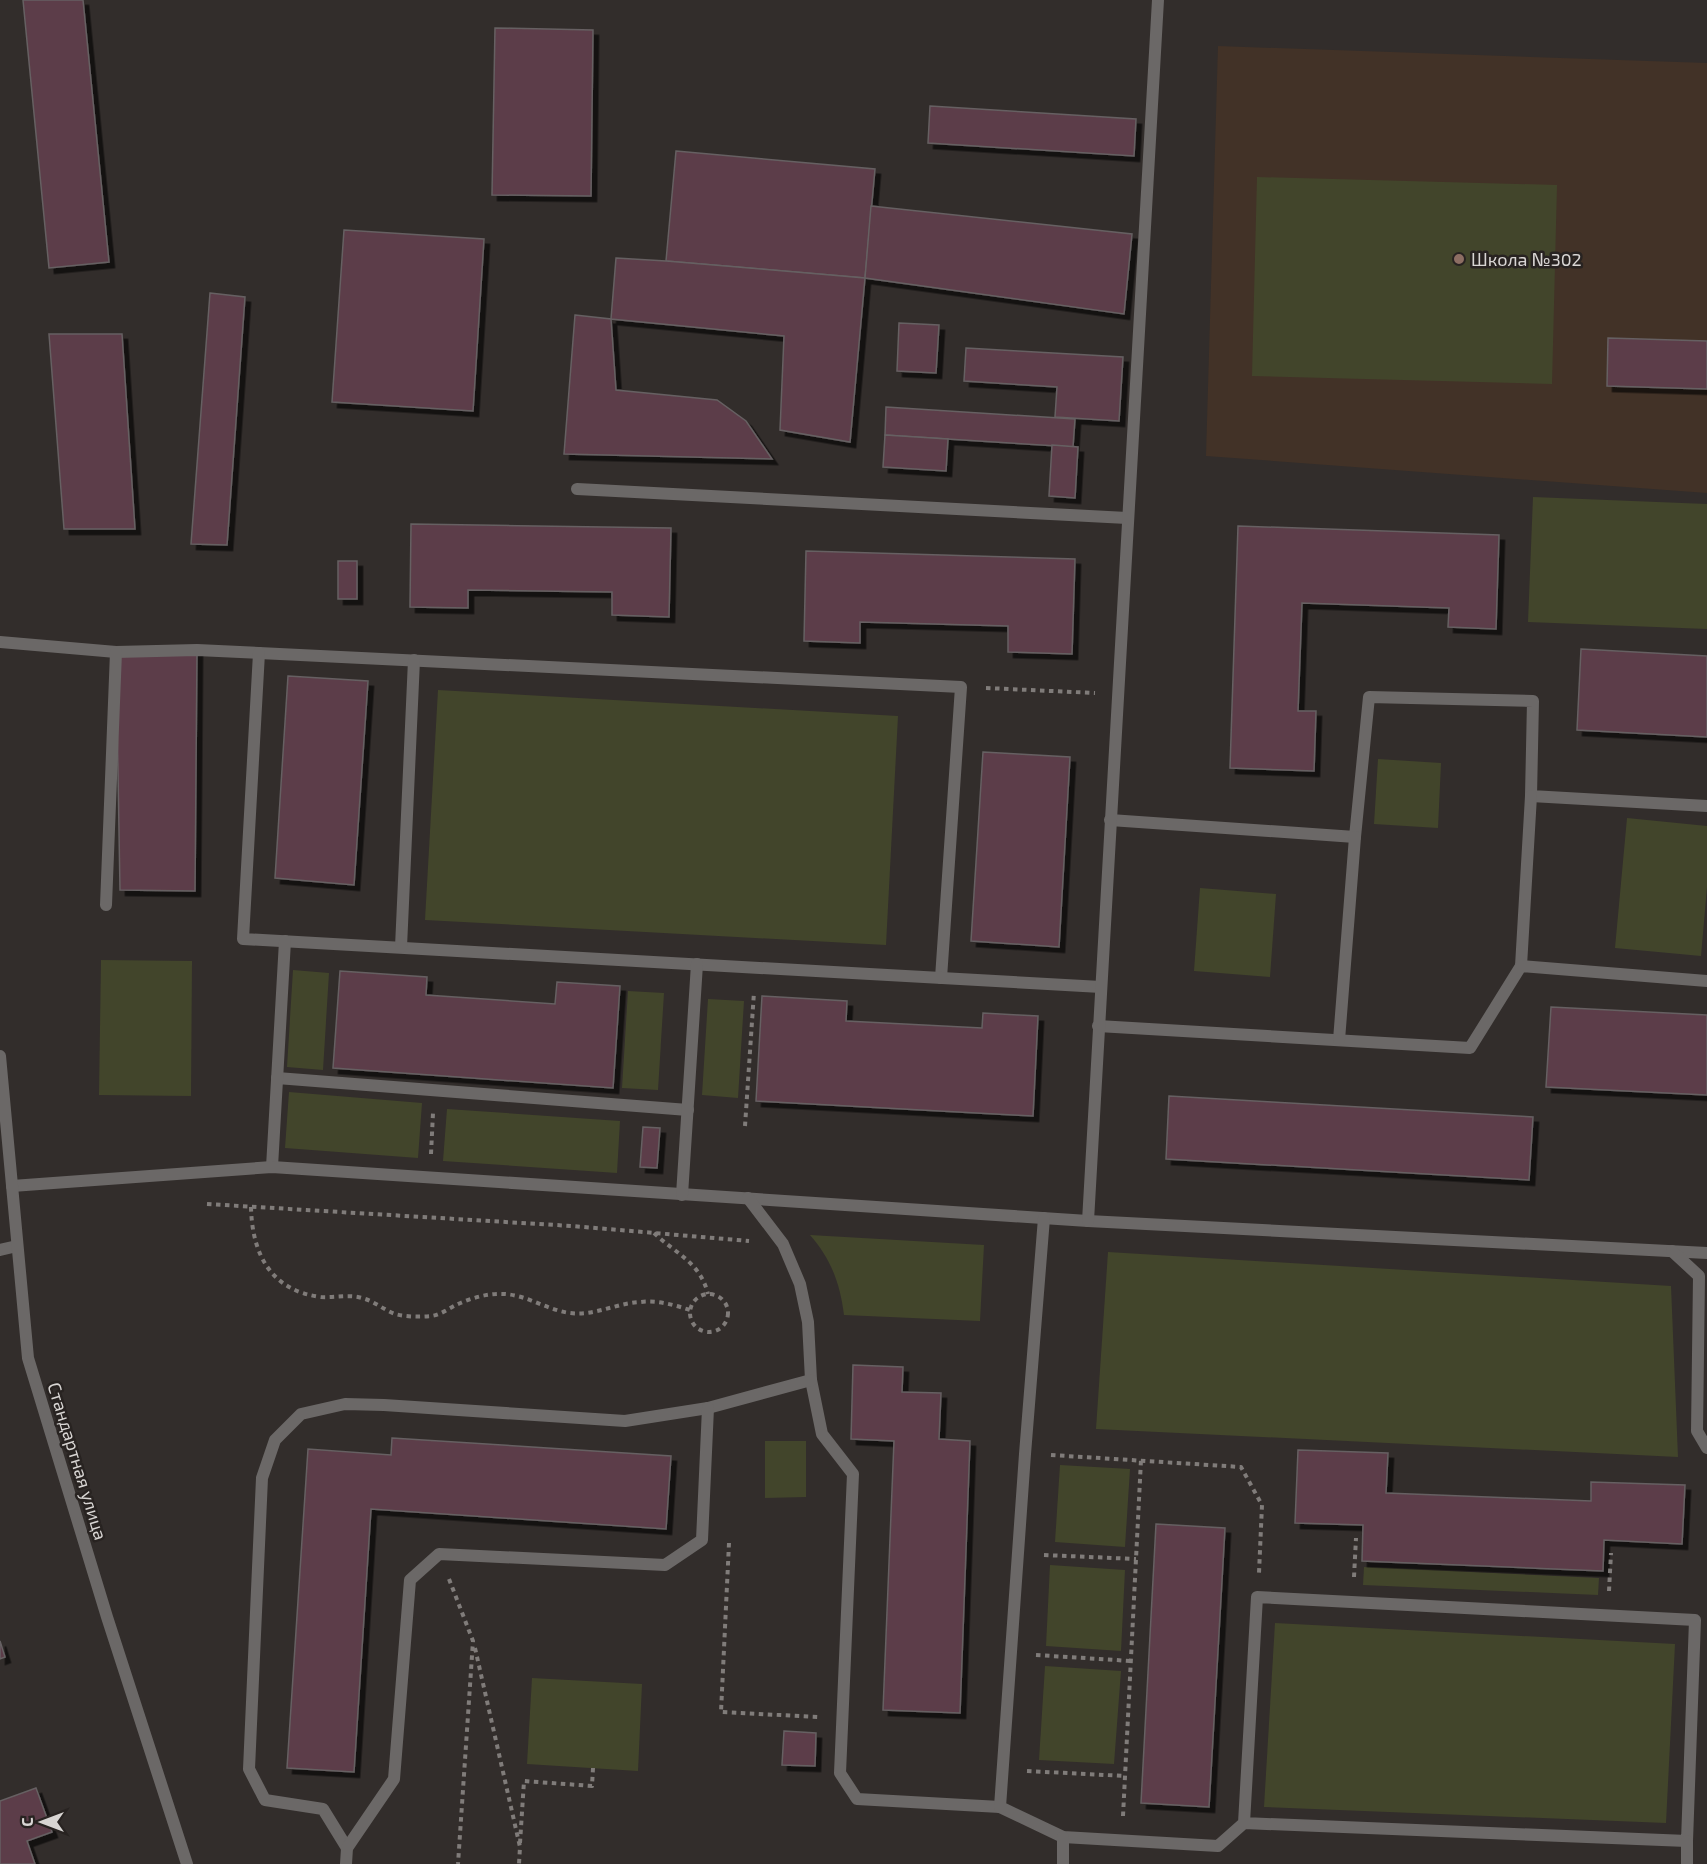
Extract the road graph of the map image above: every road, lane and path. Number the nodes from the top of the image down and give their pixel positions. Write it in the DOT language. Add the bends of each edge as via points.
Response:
graph roads {
  1 [pos="1158,0"];
  2 [pos="577,489"];
  3 [pos="1127,518"];
  4 [pos="0,642"];
  5 [pos="116,652"];
  6 [pos="259,653"];
  7 [pos="414,660"];
  8 [pos="961,687"];
  9 [pos="1117,694"];
  10 [pos="1531,795"];
  11 [pos="1707,806"];
  12 [pos="1110,820"];
  13 [pos="1355,837"];
  14 [pos="106,904"];
  15 [pos="285,941"];
  16 [pos="400,947"];
  17 [pos="697,964"];
  18 [pos="1521,966"];
  19 [pos="756,968"];
  20 [pos="941,978"];
  21 [pos="1707,981"];
  22 [pos="1101,987"];
  23 [pos="1098,1026"];
  24 [pos="1339,1040"];
  25 [pos="0,1056"];
  26 [pos="277,1078"];
  27 [pos="435,1092"];
  28 [pos="688,1110"];
  29 [pos="745,1126"];
  30 [pos="272,1167"];
  31 [pos="429,1178"];
  32 [pos="12,1186"];
  33 [pos="682,1195"];
  34 [pos="747,1198"];
  35 [pos="207,1204"];
  36 [pos="251,1207"];
  37 [pos="1044,1218"];
  38 [pos="1088,1221"];
  39 [pos="653,1233"];
  40 [pos="783,1244"];
  41 [pos="17,1246"];
  42 [pos="0,1250"];
  43 [pos="1672,1251"];
  44 [pos="1707,1253"];
  45 [pos="708,1294"];
  46 [pos="690,1310"];
  47 [pos="811,1380"];
  48 [pos="708,1408"];
  49 [pos="1707,1448"];
  50 [pos="1025,1454"];
  51 [pos="1141,1460"];
  52 [pos="730,1532"];
  53 [pos="1356,1538"];
  54 [pos="1611,1553"];
  55 [pos="439,1554"];
  56 [pos="1043,1555"];
  57 [pos="1136,1559"];
  58 [pos="1257,1597"];
  59 [pos="1352,1602"];
  60 [pos="1608,1616"];
  61 [pos="473,1641"];
  62 [pos="1036,1655"];
  63 [pos="1131,1661"];
  64 [pos="842,1718"];
  65 [pos="593,1768"];
  66 [pos="1027,1771"];
  67 [pos="1125,1776"];
  68 [pos="1000,1807"];
  69 [pos="1244,1823"];
  70 [pos="1063,1837"];
  71 [pos="1122,1840"];
  72 [pos="1688,1841"];
  73 [pos="519,1847"];
  74 [pos="347,1848"];
  75 [pos="187,1864"];
  76 [pos="346,1864"];
  77 [pos="458,1864"];
  78 [pos="519,1864"];
  79 [pos="1063,1864"];
  80 [pos="1687,1864"];
  1 -- 3 [label="street"];
  2 -- 3 [label="street"];
  3 -- 9 [label="street"];
  4 -- 5 [label="street"];
  5 -- 6 [label="street"];
  5 -- 14 [label="street"];
  6 -- 7 [label="street"];
  6 -- 15 [label="street" via="243,939"];
  7 -- 8 [label="street"];
  7 -- 16 [label="street"];
  8 -- 9 [label="path"];
  8 -- 20 [label="street"];
  9 -- 12 [label="street"];
  10 -- 11 [label="street"];
  10 -- 13 [label="street" via="1533,701 1369,697"];
  10 -- 18 [label="street"];
  12 -- 13 [label="street"];
  12 -- 22 [label="street"];
  13 -- 24 [label="street"];
  15 -- 16 [label="street"];
  15 -- 26 [label="street"];
  16 -- 17 [label="street"];
  17 -- 19 [label="street"];
  17 -- 28 [label="street"];
  18 -- 21 [label="street"];
  18 -- 24 [label="street" via="1470,1048"];
  19 -- 20 [label="street"];
  19 -- 29 [label="path"];
  20 -- 22 [label="street"];
  22 -- 23 [label="street"];
  23 -- 24 [label="street"];
  23 -- 38 [label="street"];
  25 -- 32 [label="street, Стандартная улица"];
  26 -- 27 [label="street"];
  26 -- 30 [label="street"];
  27 -- 28 [label="street"];
  27 -- 31 [label="path"];
  28 -- 33 [label="street"];
  30 -- 31 [label="street"];
  30 -- 32 [label="street"];
  31 -- 33 [label="street"];
  32 -- 41 [label="street, Стандартная улица"];
  33 -- 34 [label="street"];
  34 -- 37 [label="street"];
  34 -- 40 [label="street"];
  35 -- 36 [label="path"];
  36 -- 39 [label="path"];
  36 -- 46 [label="path" via="251,1225 264,1264 279,1281 322,1297 362,1298 395,1314 417,1317 435,1315 482,1295 505,1294 570,1313 595,1313 640,1302 664,1302"];
  37 -- 38 [label="street"];
  37 -- 50 [label="street"];
  38 -- 43 [label="street"];
  39 -- 40 [label="path"];
  39 -- 45 [label="path" via="696,1268"];
  40 -- 47 [label="street" via="800,1284 808,1322"];
  41 -- 42 [label="street"];
  41 -- 75 [label="street, Стандартная улица" via="28,1358"];
  43 -- 44 [label="street"];
  43 -- 49 [label="street" via="1699,1276 1697,1431"];
  45 -- 46 [label="path" via="696,1298"];
  45 -- 46 [label="path" via="725,1302 728,1314 723,1326 713,1332 700,1330 692,1322"];
  47 -- 48 [label="street"];
  47 -- 64 [label="street" via="822,1434 854,1474"];
  48 -- 55 [label="street" via="702,1540 665,1564"];
  48 -- 74 [label="street" via="626,1421 345,1404 301,1414 275,1440 262,1478 249,1769 265,1800 323,1809"];
  50 -- 51 [label="path"];
  50 -- 68 [label="street"];
  51 -- 57 [label="path"];
  51 -- 58 [label="path" via="1241,1467 1262,1505"];
  52 -- 64 [label="path" via="721,1712"];
  53 -- 59 [label="path"];
  54 -- 60 [label="path"];
  55 -- 61 [label="path"];
  55 -- 74 [label="street" via="410,1580 394,1779"];
  56 -- 57 [label="path"];
  57 -- 63 [label="path"];
  58 -- 59 [label="street"];
  58 -- 69 [label="street"];
  59 -- 60 [label="street"];
  60 -- 72 [label="street" via="1695,1620"];
  61 -- 73 [label="path"];
  61 -- 77 [label="path"];
  62 -- 63 [label="path"];
  63 -- 67 [label="path"];
  64 -- 68 [label="street" via="840,1773 857,1799"];
  65 -- 73 [label="path" via="592,1786 524,1782"];
  66 -- 67 [label="path"];
  67 -- 71 [label="path"];
  68 -- 70 [label="street"];
  69 -- 71 [label="street" via="1218,1846"];
  69 -- 72 [label="street"];
  70 -- 71 [label="street"];
  70 -- 79 [label="street"];
  72 -- 80 [label="street"];
  73 -- 78 [label="path"];
  74 -- 76 [label="street"];
}
